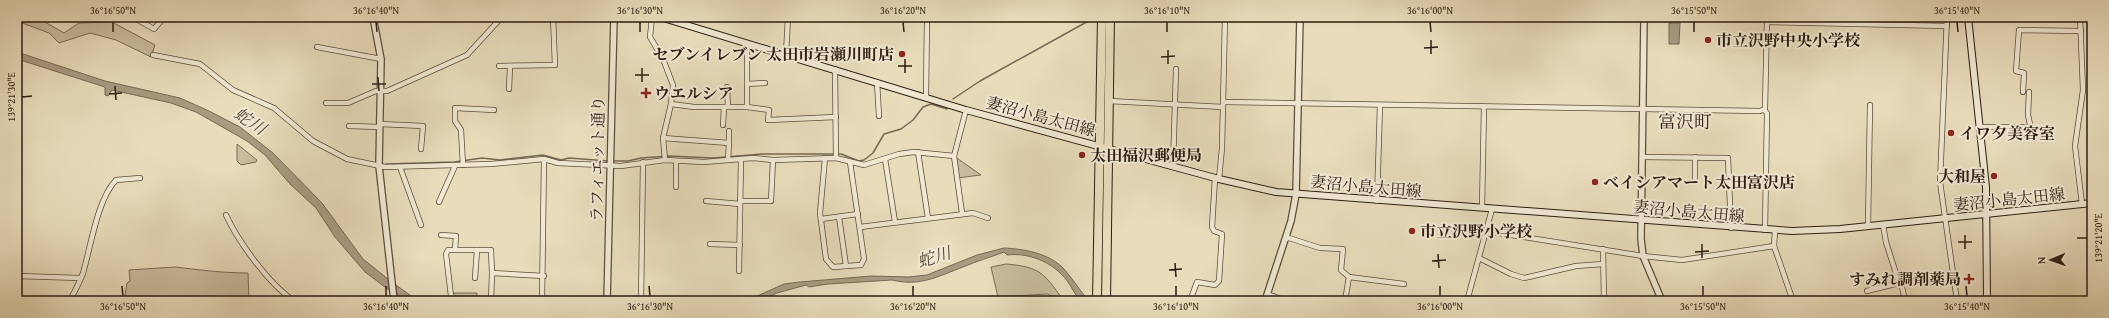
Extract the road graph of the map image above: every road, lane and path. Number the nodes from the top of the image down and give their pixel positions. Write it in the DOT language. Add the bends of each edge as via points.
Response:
graph roads {
  1 [pos="132,17"];
  2 [pos="161,17"];
  3 [pos="220,17"];
  4 [pos="241,17"];
  5 [pos="373,17"];
  6 [pos="502,17"];
  7 [pos="553,17"];
  8 [pos="614,17"];
  9 [pos="652,17"];
  10 [pos="660,17"];
  11 [pos="788,17"];
  12 [pos="927,17"];
  13 [pos="1102,17"];
  14 [pos="1110,17"];
  15 [pos="1225,17"];
  16 [pos="1300,17"];
  17 [pos="1644,17"];
  18 [pos="1947,17"];
  19 [pos="1968,17"];
  20 [pos="2080,17"];
  21 [pos="1767,20"];
  22 [pos="1947,26"];
  23 [pos="2081,31"];
  24 [pos="747,42"];
  25 [pos="317,46"];
  26 [pos="786,54"];
  27 [pos="153,55"];
  28 [pos="381,59"];
  29 [pos="499,66"];
  30 [pos="510,66"];
  31 [pos="836,69"];
  32 [pos="1176,69"];
  33 [pos="877,82"];
  34 [pos="765,83"];
  35 [pos="747,84"];
  36 [pos="727,87"];
  37 [pos="508,89"];
  38 [pos="382,91"];
  39 [pos="926,97"];
  40 [pos="1109,101"];
  41 [pos="326,103"];
  42 [pos="671,104"];
  43 [pos="1223,104"];
  44 [pos="1298,104"];
  45 [pos="1175,105"];
  46 [pos="1380,105"];
  47 [pos="1870,105"];
  48 [pos="726,107"];
  49 [pos="747,107"];
  50 [pos="1484,107"];
  51 [pos="494,110"];
  52 [pos="966,110"];
  53 [pos="1643,110"];
  54 [pos="1764,110"];
  55 [pos="879,116"];
  56 [pos="836,117"];
  57 [pos="723,125"];
  58 [pos="349,126"];
  59 [pos="380,126"];
  60 [pos="1980,127"];
  61 [pos="2030,127"];
  62 [pos="729,131"];
  63 [pos="663,138"];
  64 [pos="2033,138"];
  65 [pos="729,143"];
  66 [pos="1104,147"];
  67 [pos="421,149"];
  68 [pos="918,152"];
  69 [pos="954,156"];
  70 [pos="1642,157"];
  71 [pos="1695,157"];
  72 [pos="825,158"];
  73 [pos="836,158"];
  74 [pos="544,159"];
  75 [pos="741,159"];
  76 [pos="885,159"];
  77 [pos="665,160"];
  78 [pos="728,160"];
  79 [pos="772,160"];
  80 [pos="676,161"];
  81 [pos="643,162"];
  82 [pos="850,162"];
  83 [pos="463,165"];
  84 [pos="610,165"];
  85 [pos="379,166"];
  86 [pos="455,166"];
  87 [pos="400,167"];
  88 [pos="1173,167"];
  89 [pos="140,178"];
  90 [pos="1217,179"];
  91 [pos="1695,182"];
  92 [pos="676,187"];
  93 [pos="1296,194"];
  94 [pos="706,201"];
  95 [pos="1377,201"];
  96 [pos="438,202"];
  97 [pos="740,202"];
  98 [pos="2092,203"];
  99 [pos="2082,204"];
  100 [pos="1482,208"];
  101 [pos="1492,209"];
  102 [pos="962,213"];
  103 [pos="858,214"];
  104 [pos="226,215"];
  105 [pos="1987,215"];
  106 [pos="839,217"];
  107 [pos="928,218"];
  108 [pos="988,218"];
  109 [pos="821,219"];
  110 [pos="1946,219"];
  111 [pos="1640,220"];
  112 [pos="895,222"];
  113 [pos="1883,225"];
  114 [pos="421,226"];
  115 [pos="860,226"];
  116 [pos="1868,226"];
  117 [pos="1731,228"];
  118 [pos="1765,230"];
  119 [pos="1486,231"];
  120 [pos="1775,231"];
  121 [pos="441,235"];
  122 [pos="1285,239"];
  123 [pos="710,244"];
  124 [pos="740,245"];
  125 [pos="1774,246"];
  126 [pos="1603,249"];
  127 [pos="455,250"];
  128 [pos="477,250"];
  129 [pos="1643,256"];
  130 [pos="1479,258"];
  131 [pos="1603,264"];
  132 [pos="846,266"];
  133 [pos="739,271"];
  134 [pos="492,273"];
  135 [pos="17,276"];
  136 [pos="544,276"];
  137 [pos="1349,277"];
  138 [pos="80,278"];
  139 [pos="475,278"];
  140 [pos="1899,283"];
  141 [pos="1404,284"];
  142 [pos="1867,291"];
  143 [pos="1267,294"];
  144 [pos="1097,299"];
  145 [pos="70,301"];
  146 [pos="294,301"];
  147 [pos="394,301"];
  148 [pos="459,301"];
  149 [pos="491,301"];
  150 [pos="542,301"];
  151 [pos="607,301"];
  152 [pos="641,301"];
  153 [pos="1106,301"];
  154 [pos="1190,301"];
  155 [pos="1264,301"];
  156 [pos="1287,301"];
  157 [pos="1345,301"];
  158 [pos="1467,301"];
  159 [pos="1604,301"];
  160 [pos="1662,301"];
  161 [pos="1793,301"];
  162 [pos="1905,301"];
  163 [pos="1957,301"];
  164 [pos="1987,301"];
  1 -- 2 [label="street" via="154,29"];
  3 -- 4 [label="street"];
  5 -- 28 [label="street"];
  6 -- 38 [label="street" via="467,55"];
  7 -- 30 [label="street" via="555,64"];
  8 -- 84 [label="street, ラフィエット通り"];
  9 -- 42 [label="street" via="650,37 663,59 673,85"];
  10 -- 24 [label="main road, 妻沼小島太田線"];
  11 -- 26 [label="street"];
  12 -- 39 [label="street"];
  13 -- 66 [label="highway"];
  14 -- 40 [label="highway"];
  15 -- 43 [label="street"];
  16 -- 44 [label="street"];
  17 -- 53 [label="street"];
  18 -- 22 [label="street"];
  19 -- 60 [label="main road"];
  20 -- 23 [label="street"];
  21 -- 22 [label="street"];
  21 -- 54 [label="street"];
  22 -- 110 [label="street" via="1940,169"];
  23 -- 61 [label="street" via="2020,30 2016,71 2024,73"];
  23 -- 99 [label="street" via="2083,90 2075,146"];
  24 -- 26 [label="main road, 妻沼小島太田線"];
  24 -- 35 [label="street"];
  25 -- 28 [label="street"];
  26 -- 31 [label="main road, 妻沼小島太田線"];
  27 -- 85 [label="street" via="200,64 233,90 274,108 314,141 347,159"];
  28 -- 38 [label="street"];
  29 -- 30 [label="street"];
  30 -- 37 [label="street"];
  31 -- 33 [label="main road, 妻沼小島太田線"];
  31 -- 56 [label="street"];
  32 -- 45 [label="street"];
  33 -- 39 [label="main road, 妻沼小島太田線"];
  33 -- 55 [label="street"];
  34 -- 35 [label="street"];
  35 -- 49 [label="street"];
  36 -- 48 [label="street"];
  38 -- 41 [label="street" via="348,103"];
  38 -- 59 [label="street"];
  39 -- 52 [label="main road, 妻沼小島太田線"];
  40 -- 45 [label="street"];
  40 -- 66 [label="highway"];
  42 -- 48 [label="street"];
  42 -- 63 [label="street"];
  43 -- 44 [label="street"];
  43 -- 45 [label="street"];
  43 -- 90 [label="street"];
  44 -- 46 [label="street"];
  44 -- 93 [label="street"];
  45 -- 88 [label="street"];
  46 -- 50 [label="street"];
  46 -- 95 [label="street"];
  47 -- 116 [label="street"];
  48 -- 49 [label="street"];
  48 -- 57 [label="street"];
  49 -- 56 [label="street" via="769,110 768,120"];
  50 -- 53 [label="street"];
  50 -- 100 [label="street"];
  51 -- 83 [label="street" via="455,108 455,121 461,130"];
  52 -- 66 [label="main road, 妻沼小島太田線"];
  52 -- 69 [label="street"];
  53 -- 54 [label="street"];
  53 -- 70 [label="street"];
  54 -- 118 [label="street" via="1767,113"];
  56 -- 73 [label="street"];
  58 -- 59 [label="street"];
  59 -- 67 [label="street" via="423,126"];
  59 -- 85 [label="street"];
  60 -- 61 [label="street"];
  60 -- 105 [label="main road"];
  61 -- 64 [label="street"];
  62 -- 65 [label="street"];
  63 -- 65 [label="street"];
  63 -- 77 [label="street"];
  65 -- 78 [label="street"];
  66 -- 88 [label="main road, 妻沼小島太田線"];
  66 -- 144 [label="highway"];
  66 -- 153 [label="highway"];
  68 -- 69 [label="street"];
  68 -- 76 [label="street"];
  68 -- 107 [label="street"];
  69 -- 102 [label="street"];
  70 -- 71 [label="street"];
  70 -- 111 [label="street"];
  71 -- 91 [label="street"];
  71 -- 117 [label="street" via="1728,158"];
  72 -- 73 [label="street"];
  72 -- 79 [label="street"];
  72 -- 109 [label="street"];
  73 -- 82 [label="street"];
  74 -- 83 [label="street"];
  74 -- 84 [label="street"];
  74 -- 136 [label="street"];
  75 -- 78 [label="street"];
  75 -- 79 [label="street"];
  75 -- 97 [label="street"];
  76 -- 82 [label="street" via="864,165"];
  76 -- 112 [label="street"];
  77 -- 80 [label="street"];
  77 -- 81 [label="street"];
  78 -- 80 [label="street"];
  79 -- 97 [label="street" via="771,201"];
  80 -- 92 [label="street"];
  81 -- 84 [label="street"];
  81 -- 152 [label="street"];
  82 -- 103 [label="street"];
  83 -- 86 [label="street"];
  84 -- 151 [label="street, ラフィエット通り"];
  85 -- 87 [label="street"];
  85 -- 147 [label="street"];
  86 -- 87 [label="street"];
  86 -- 96 [label="street"];
  87 -- 114 [label="street"];
  88 -- 90 [label="main road, 妻沼小島太田線"];
  89 -- 138 [label="street" via="116,180 110,187 90,241"];
  90 -- 93 [label="main road, 妻沼小島太田線" via="1261,190"];
  90 -- 154 [label="street" via="1212,227 1214,231 1222,234 1218,281 1215,285 1197,282"];
  93 -- 95 [label="main road, 妻沼小島太田線"];
  93 -- 122 [label="street"];
  94 -- 97 [label="street"];
  95 -- 100 [label="main road, 妻沼小島太田線"];
  97 -- 124 [label="street"];
  98 -- 99 [label="main road, 妻沼小島太田線"];
  99 -- 105 [label="main road, 妻沼小島太田線"];
  100 -- 101 [label="main road, 妻沼小島太田線"];
  101 -- 111 [label="main road, 妻沼小島太田線"];
  101 -- 119 [label="street"];
  102 -- 107 [label="street"];
  102 -- 108 [label="street" via="979,213"];
  103 -- 106 [label="street"];
  103 -- 115 [label="street"];
  104 -- 146 [label="street" via="271,282"];
  105 -- 110 [label="main road, 妻沼小島太田線"];
  105 -- 164 [label="main road"];
  106 -- 109 [label="street"];
  106 -- 132 [label="street"];
  107 -- 112 [label="street"];
  109 -- 132 [label="street" via="828,263 833,266"];
  110 -- 113 [label="main road, 妻沼小島太田線"];
  110 -- 163 [label="street"];
  111 -- 117 [label="main road, 妻沼小島太田線"];
  111 -- 129 [label="street"];
  112 -- 115 [label="street"];
  113 -- 116 [label="main road, 妻沼小島太田線"];
  113 -- 140 [label="street"];
  115 -- 132 [label="street" via="863,262 861,265"];
  116 -- 120 [label="main road, 妻沼小島太田線" via="1815,231"];
  117 -- 118 [label="main road, 妻沼小島太田線"];
  118 -- 120 [label="main road, 妻沼小島太田線"];
  119 -- 126 [label="street"];
  119 -- 130 [label="street"];
  120 -- 125 [label="street"];
  121 -- 127 [label="street" via="456,236"];
  122 -- 137 [label="street" via="1320,248 1343,249 1341,270"];
  122 -- 143 [label="street"];
  123 -- 124 [label="street"];
  124 -- 133 [label="street"];
  125 -- 129 [label="street" via="1682,260"];
  125 -- 161 [label="street"];
  126 -- 129 [label="street"];
  126 -- 131 [label="street"];
  127 -- 128 [label="street"];
  127 -- 148 [label="street" via="448,250 446,254 452,296"];
  128 -- 134 [label="street" via="491,250"];
  128 -- 139 [label="street"];
  129 -- 160 [label="street"];
  130 -- 131 [label="street" via="1524,278 1576,266"];
  130 -- 158 [label="street"];
  131 -- 159 [label="street"];
  134 -- 136 [label="street"];
  134 -- 149 [label="street"];
  135 -- 138 [label="street"];
  136 -- 150 [label="street"];
  137 -- 141 [label="street"];
  137 -- 157 [label="street"];
  138 -- 145 [label="street"];
  140 -- 142 [label="street"];
  140 -- 162 [label="street" via="1901,282"];
  143 -- 155 [label="street"];
  143 -- 156 [label="street"];
}
